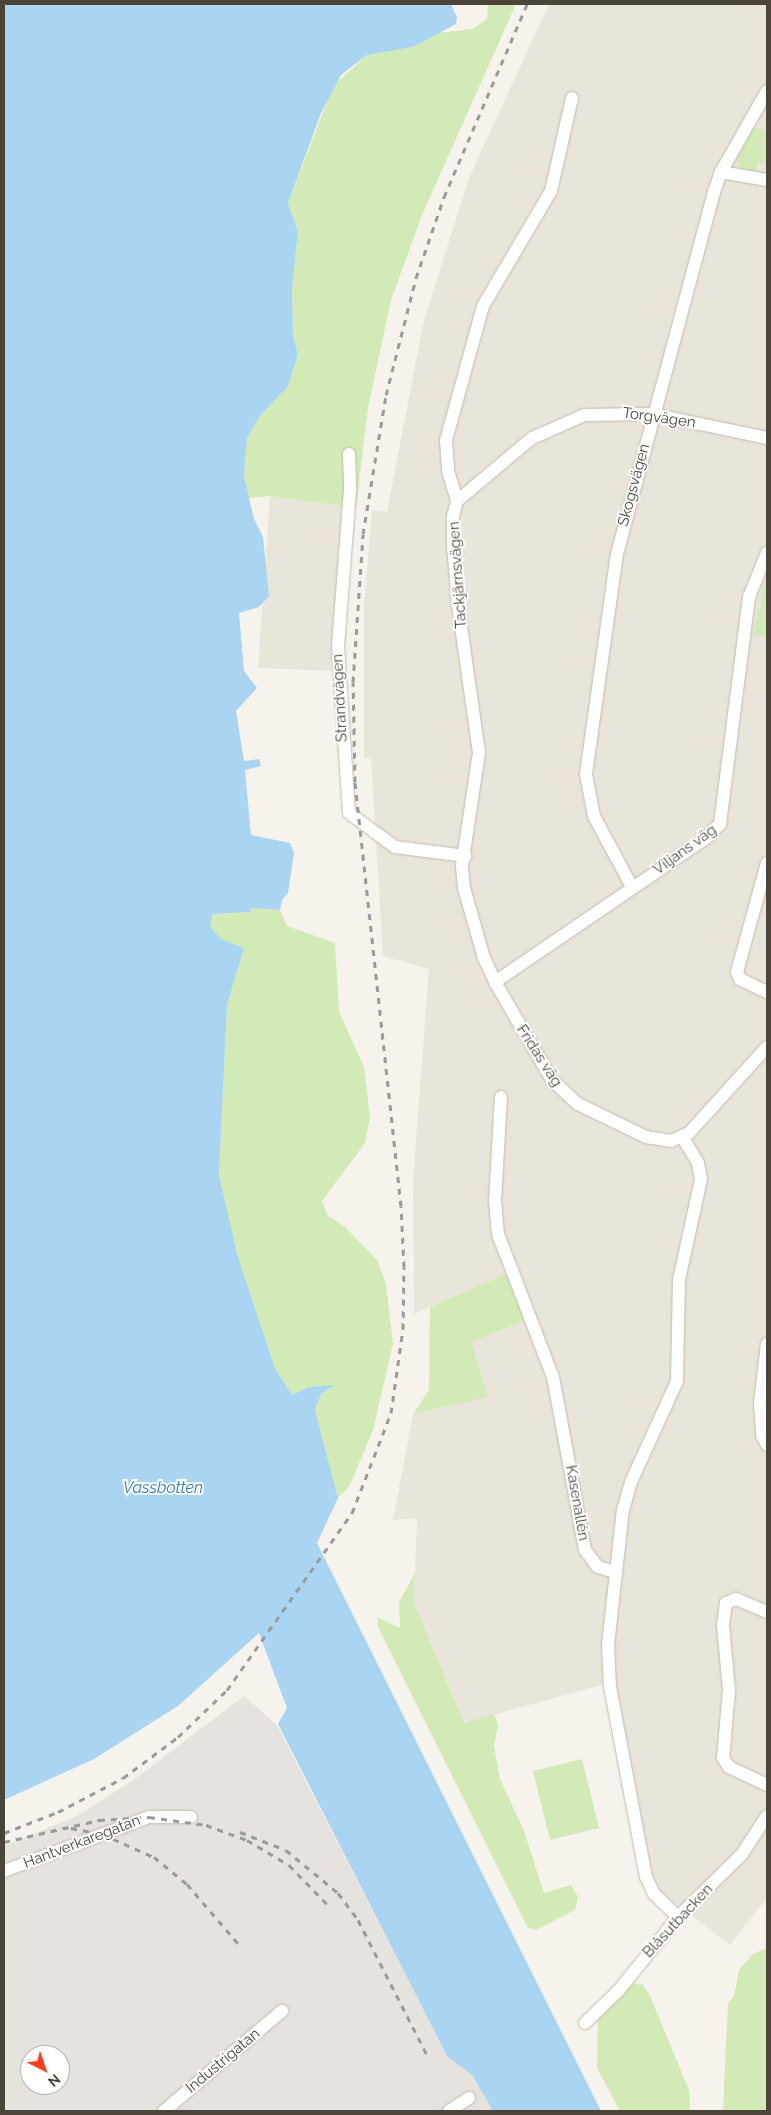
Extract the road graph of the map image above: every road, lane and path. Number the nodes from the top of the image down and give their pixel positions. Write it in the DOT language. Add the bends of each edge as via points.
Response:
graph roads {
  1 [pos="767,91"];
  2 [pos="572,98"];
  3 [pos="721,172"];
  4 [pos="767,180"];
  5 [pos="652,414"];
  6 [pos="767,438"];
  7 [pos="349,454"];
  8 [pos="457,502"];
  9 [pos="767,553"];
  10 [pos="466,856"];
  11 [pos="767,863"];
  12 [pos="632,887"];
  13 [pos="495,982"];
  14 [pos="767,992"];
  15 [pos="767,1047"];
  16 [pos="501,1097"];
  17 [pos="682,1138"];
  18 [pos="767,1344"];
  19 [pos="767,1445"];
  20 [pos="616,1572"];
  21 [pos="767,1612"];
  22 [pos="767,1785"];
  23 [pos="767,1816"];
  24 [pos="191,1817"];
  25 [pos="4,1871"];
  26 [pos="678,1916"];
  27 [pos="282,2011"];
  28 [pos="585,2023"];
  29 [pos="469,2098"];
  30 [pos="164,2111"];
  31 [pos="449,2111"];
  1 -- 3 [label="street, Skogsvägen"];
  2 -- 8 [label="street, Tackjärnsvägen" via="551,191 490,293 471,341 446,440 448,471"];
  3 -- 4 [label="street"];
  3 -- 5 [label="street, Skogsvägen"];
  5 -- 6 [label="street, Torgvägen"];
  5 -- 8 [label="street, Torgvägen" via="604,412 550,428 514,451"];
  5 -- 12 [label="street, Skogsvägen" via="616,554 586,756 587,788 594,816"];
  7 -- 10 [label="street, Strandvägen" via="350,490 338,647 348,813 395,847"];
  8 -- 10 [label="street, Tackjärnsvägen" via="453,516 454,564 479,753"];
  9 -- 12 [label="street, Viljans väg" via="749,597 723,817 706,838"];
  10 -- 13 [label="street, Tackjärnsvägen" via="462,876 468,907"];
  11 -- 14 [label="street" via="737,972 740,979"];
  12 -- 13 [label="street, Viljans väg"];
  13 -- 17 [label="street, Fridas väg" via="540,1060 569,1098 646,1137 672,1141"];
  15 -- 17 [label="street"];
  16 -- 20 [label="street, Kasenallén" via="496,1200 498,1234 553,1378 585,1550 598,1567"];
  17 -- 20 [label="street" via="698,1163 702,1179 679,1280 677,1381 631,1482 623,1510"];
  18 -- 19 [label="street" via="760,1404 762,1435"];
  20 -- 26 [label="street" via="608,1666 622,1759 646,1877 654,1894"];
  21 -- 22 [label="street" via="736,1600 726,1603 723,1625 729,1690 723,1758 729,1767"];
  23 -- 26 [label="street, Blåsutbacken" via="747,1848"];
  24 -- 25 [label="street, Hantverkaregatan" via="149,1817"];
  26 -- 28 [label="street, Blåsutbacken" via="618,1990"];
  27 -- 30 [label="street, Industrigatan"];
  29 -- 31 [label="street"];
}
